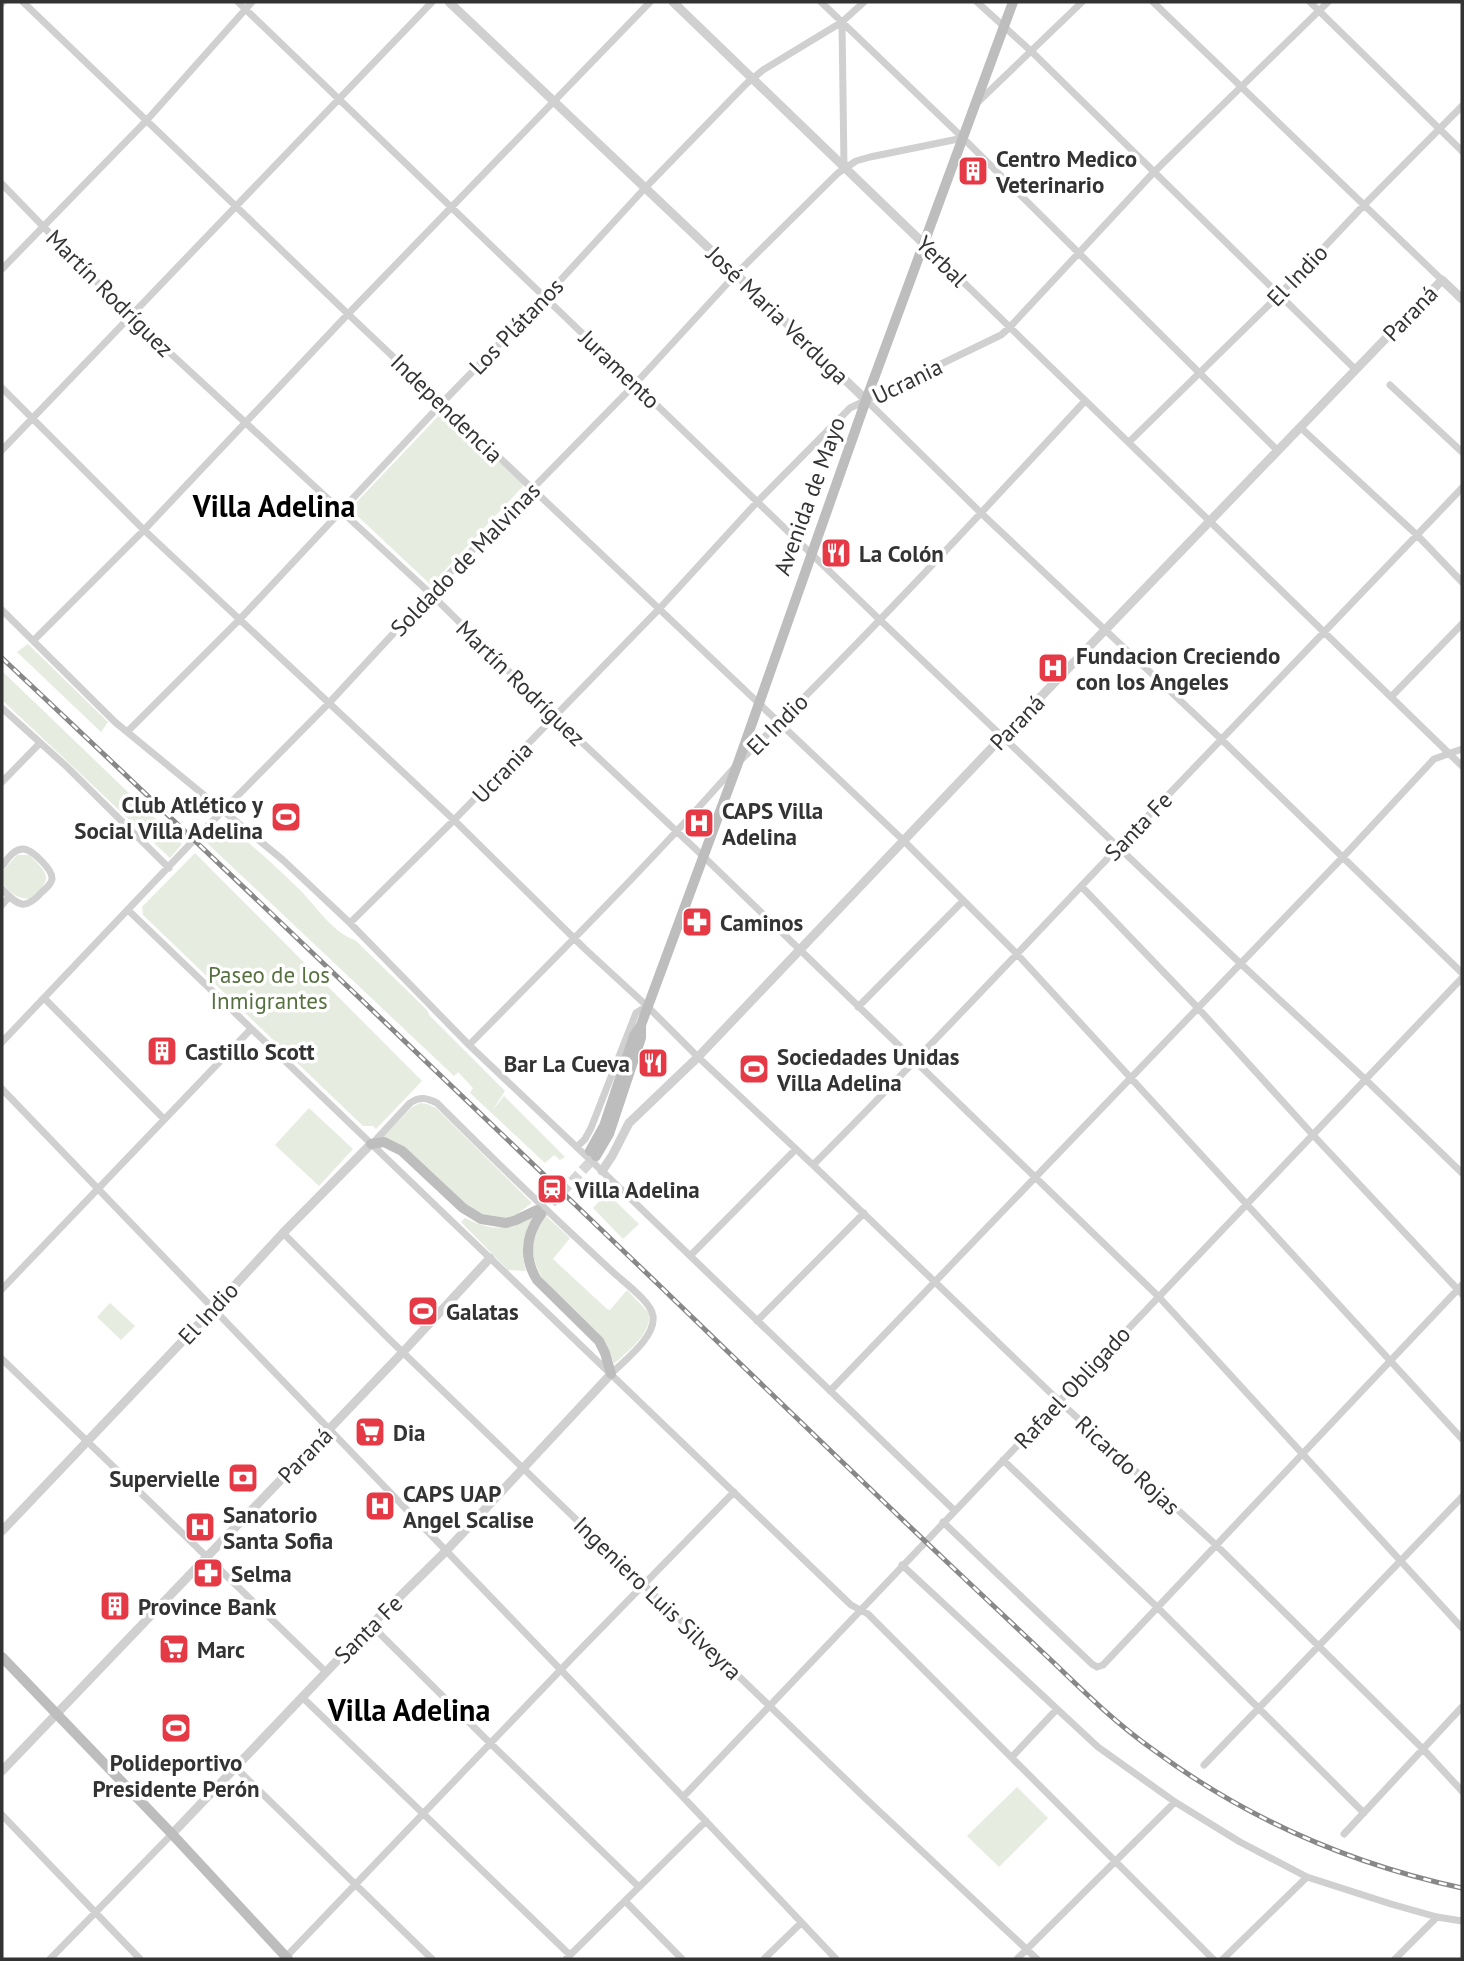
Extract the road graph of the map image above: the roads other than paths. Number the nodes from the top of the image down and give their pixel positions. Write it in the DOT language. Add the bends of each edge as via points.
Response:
graph roads {
  1 [pos="23,2"];
  2 [pos="238,2"];
  3 [pos="252,2"];
  4 [pos="432,2"];
  5 [pos="449,2"];
  6 [pos="650,2"];
  7 [pos="673,2"];
  8 [pos="821,2"];
  9 [pos="864,2"];
  10 [pos="977,2"];
  11 [pos="1013,2"];
  12 [pos="1082,2"];
  13 [pos="1153,2"];
  14 [pos="1310,2"];
  15 [pos="1328,2"];
  16 [pos="245,9"];
  17 [pos="1319,10"];
  18 [pos="842,22"];
  19 [pos="1004,28"];
  20 [pos="1031,52"];
  21 [pos="752,78"];
  22 [pos="1241,88"];
  23 [pos="340,99"];
  24 [pos="553,100"];
  25 [pos="974,106"];
  26 [pos="1462,106"];
  27 [pos="147,120"];
  28 [pos="1439,129"];
  29 [pos="963,138"];
  30 [pos="1462,151"];
  31 [pos="844,167"];
  32 [pos="1154,172"];
  33 [pos="2,184"];
  34 [pos="645,188"];
  35 [pos="1363,205"];
  36 [pos="236,206"];
  37 [pos="452,208"];
  38 [pos="43,226"];
  39 [pos="924,244"];
  40 [pos="1079,255"];
  41 [pos="2,269"];
  42 [pos="736,274"];
  43 [pos="1442,280"];
  44 [pos="1460,293"];
  45 [pos="1279,295"];
  46 [pos="545,297"];
  47 [pos="348,314"];
  48 [pos="130,316"];
  49 [pos="1009,328"];
  50 [pos="1355,369"];
  51 [pos="1200,372"];
  52 [pos="636,383"];
  53 [pos="1390,385"];
  54 [pos="2,388"];
  55 [pos="866,400"];
  56 [pos="1085,401"];
  57 [pos="442,403"];
  58 [pos="32,419"];
  59 [pos="245,423"];
  60 [pos="1300,427"];
  61 [pos="1129,442"];
  62 [pos="2,450"];
  63 [pos="1277,450"];
  64 [pos="1462,452"];
  65 [pos="532,488"];
  66 [pos="1462,488"];
  67 [pos="758,501"];
  68 [pos="342,510"];
  69 [pos="981,513"];
  70 [pos="1209,521"];
  71 [pos="144,530"];
  72 [pos="1417,535"];
  73 [pos="811,554"];
  74 [pos="1462,582"];
  75 [pos="430,594"];
  76 [pos="659,609"];
  77 [pos="2,610"];
  78 [pos="879,619"];
  79 [pos="240,620"];
  80 [pos="1462,624"];
  81 [pos="1105,632"];
  82 [pos="1325,633"];
  83 [pos="34,640"];
  84 [pos="1391,697"];
  85 [pos="329,703"];
  86 [pos="758,703"];
  87 [pos="2,708"];
  88 [pos="555,717"];
  89 [pos="779,723"];
  90 [pos="127,732"];
  91 [pos="1003,736"];
  92 [pos="1221,739"];
  93 [pos="40,743"];
  94 [pos="1462,749"];
  95 [pos="1449,753"];
  96 [pos="738,763"];
  97 [pos="1462,766"];
  98 [pos="2,782"];
  99 [pos="224,810"];
  100 [pos="454,820"];
  101 [pos="677,832"];
  102 [pos="903,840"];
  103 [pos="1118,847"];
  104 [pos="704,857"];
  105 [pos="1343,858"];
  106 [pos="2,866"];
  107 [pos="170,867"];
  108 [pos="1081,886"];
  109 [pos="2,889"];
  110 [pos="9,897"];
  111 [pos="963,901"];
  112 [pos="2,905"];
  113 [pos="128,910"];
  114 [pos="350,923"];
  115 [pos="575,939"];
  116 [pos="799,949"];
  117 [pos="1017,954"];
  118 [pos="1241,964"];
  119 [pos="1462,973"];
  120 [pos="1462,978"];
  121 [pos="44,998"];
  122 [pos="647,1006"];
  123 [pos="858,1007"];
  124 [pos="1198,1008"];
  125 [pos="251,1029"];
  126 [pos="2,1042"];
  127 [pos="469,1045"];
  128 [pos="698,1057"];
  129 [pos="915,1062"];
  130 [pos="1132,1078"];
  131 [pos="1366,1080"];
  132 [pos="2,1088"];
  133 [pos="164,1119"];
  134 [pos="1313,1135"];
  135 [pos="372,1144"];
  136 [pos="577,1147"];
  137 [pos="796,1149"];
  138 [pos="593,1153"];
  139 [pos="813,1164"];
  140 [pos="602,1171"];
  141 [pos="1462,1173"];
  142 [pos="1035,1179"];
  143 [pos="98,1189"];
  144 [pos="1246,1205"];
  145 [pos="864,1213"];
  146 [pos="283,1233"];
  147 [pos="691,1256"];
  148 [pos="490,1258"];
  149 [pos="935,1283"];
  150 [pos="2,1289"];
  151 [pos="1461,1289"];
  152 [pos="1158,1296"];
  153 [pos="213,1310"];
  154 [pos="758,1321"];
  155 [pos="652,1326"];
  156 [pos="403,1352"];
  157 [pos="2,1359"];
  158 [pos="1390,1360"];
  159 [pos="611,1374"];
  160 [pos="830,1391"];
  161 [pos="1059,1401"];
  162 [pos="329,1429"];
  163 [pos="1462,1439"];
  164 [pos="87,1441"];
  165 [pos="1301,1453"];
  166 [pos="1003,1460"];
  167 [pos="524,1468"];
  168 [pos="734,1492"];
  169 [pos="1462,1497"];
  170 [pos="954,1510"];
  171 [pos="943,1522"];
  172 [pos="2,1531"];
  173 [pos="1215,1545"];
  174 [pos="446,1551"];
  175 [pos="206,1557"];
  176 [pos="1401,1561"];
  177 [pos="902,1564"];
  178 [pos="644,1584"];
  179 [pos="1157,1607"];
  180 [pos="861,1611"];
  181 [pos="371,1625"];
  182 [pos="1462,1628"];
  183 [pos="1319,1646"];
  184 [pos="2,1657"];
  185 [pos="561,1670"];
  186 [pos="326,1672"];
  187 [pos="302,1697"];
  188 [pos="771,1706"];
  189 [pos="1462,1707"];
  190 [pos="1057,1709"];
  191 [pos="1259,1709"];
  192 [pos="57,1714"];
  193 [pos="490,1743"];
  194 [pos="1423,1749"];
  195 [pos="1012,1757"];
  196 [pos="1203,1765"];
  197 [pos="235,1768"];
  198 [pos="2,1771"];
  199 [pos="1462,1791"];
  200 [pos="682,1797"];
  201 [pos="1175,1802"];
  202 [pos="1364,1813"];
  203 [pos="423,1814"];
  204 [pos="2,1815"];
  205 [pos="706,1821"];
  206 [pos="1344,1833"];
  207 [pos="172,1834"];
  208 [pos="1114,1861"];
  209 [pos="1307,1877"];
  210 [pos="355,1884"];
  211 [pos="639,1887"];
  212 [pos="625,1900"];
  213 [pos="94,1912"];
  214 [pos="1437,1917"];
  215 [pos="1462,1921"];
  216 [pos="801,1923"];
  217 [pos="1027,1949"];
  218 [pos="568,1957"];
  219 [pos="50,1959"];
  220 [pos="140,1959"];
  221 [pos="286,1959"];
  222 [pos="432,1959"];
  223 [pos="682,1959"];
  224 [pos="764,1959"];
  225 [pos="836,1959"];
  226 [pos="1017,1959"];
  227 [pos="1037,1959"];
  228 [pos="1213,1959"];
  229 [pos="1223,1959"];
  230 [pos="1395,1959"];
  1 -- 27 [label="street, Independencia"];
  2 -- 16 [label="street, Juramento"];
  3 -- 16 [label="street"];
  4 -- 23 [label="street"];
  5 -- 24 [label="street, José Maria Verduga"];
  6 -- 24 [label="street"];
  7 -- 21 [label="street, Yerbal"];
  8 -- 18 [label="street"];
  9 -- 18 [label="street, Los Plátanos"];
  10 -- 19 [label="street"];
  11 -- 19 [label="main road, Avenida de Mayo"];
  12 -- 20 [label="street"];
  13 -- 22 [label="street"];
  14 -- 17 [label="street"];
  15 -- 17 [label="street, Ucrania"];
  16 -- 23 [label="street, Juramento"];
  16 -- 27 [label="street"];
  17 -- 22 [label="street, Ucrania"];
  17 -- 28 [label="street"];
  18 -- 21 [label="street, Los Plátanos"];
  18 -- 29 [label="street"];
  18 -- 31 [label="street"];
  19 -- 20 [label="street"];
  19 -- 25 [label="main road, Avenida de Mayo"];
  20 -- 25 [label="street"];
  20 -- 32 [label="street"];
  21 -- 31 [label="street, Yerbal"];
  21 -- 34 [label="street, Los Plátanos"];
  22 -- 32 [label="street, Ucrania"];
  22 -- 35 [label="street"];
  23 -- 36 [label="street"];
  23 -- 37 [label="street, Juramento"];
  24 -- 34 [label="street, José Maria Verduga"];
  24 -- 37 [label="street"];
  25 -- 29 [label="main road, Avenida de Mayo"];
  26 -- 28 [label="street, El Indio"];
  27 -- 36 [label="street, Independencia"];
  27 -- 38 [label="street"];
  28 -- 30 [label="street"];
  28 -- 35 [label="street, El Indio"];
  29 -- 31 [label="street, Soldado de Malvinas" via="870,156"];
  29 -- 39 [label="main road, Avenida de Mayo"];
  29 -- 40 [label="street"];
  31 -- 39 [label="street, Yerbal"];
  31 -- 42 [label="street, Soldado de Malvinas"];
  32 -- 40 [label="street, Ucrania"];
  32 -- 45 [label="street"];
  33 -- 38 [label="street, Martín Rodríguez"];
  34 -- 42 [label="street, José Maria Verduga"];
  34 -- 46 [label="street, Los Plátanos"];
  35 -- 43 [label="street"];
  35 -- 45 [label="street, El Indio"];
  36 -- 47 [label="street, Independencia"];
  36 -- 48 [label="street"];
  37 -- 46 [label="street, Juramento"];
  37 -- 47 [label="street"];
  38 -- 41 [label="street"];
  38 -- 48 [label="street, Martín Rodríguez"];
  39 -- 49 [label="street, Yerbal"];
  39 -- 55 [label="main road, Avenida de Mayo"];
  40 -- 49 [label="street, Ucrania"];
  40 -- 51 [label="street"];
  42 -- 52 [label="street, Soldado de Malvinas"];
  42 -- 55 [label="street, José Maria Verduga"];
  43 -- 44 [label="street"];
  43 -- 50 [label="street, Paraná"];
  45 -- 50 [label="street"];
  45 -- 51 [label="street, El Indio"];
  46 -- 52 [label="street, Juramento"];
  46 -- 57 [label="street, Los Plátanos"];
  47 -- 57 [label="street, Independencia"];
  47 -- 59 [label="street"];
  48 -- 58 [label="street"];
  48 -- 59 [label="street, Martín Rodríguez"];
  49 -- 55 [label="street, Ucrania"];
  49 -- 56 [label="street, Yerbal"];
  50 -- 60 [label="street, Paraná"];
  51 -- 61 [label="street, El Indio"];
  51 -- 63 [label="street"];
  52 -- 65 [label="street, Soldado de Malvinas"];
  52 -- 67 [label="street, Juramento"];
  53 -- 64 [label="street"];
  54 -- 58 [label="street, Ricardo Rojas"];
  55 -- 67 [label="street, Ucrania" via="850,408"];
  55 -- 69 [label="street, José Maria Verduga"];
  55 -- 73 [label="main road, Avenida de Mayo"];
  56 -- 61 [label="street, Yerbal"];
  56 -- 69 [label="street, El Indio"];
  57 -- 65 [label="street, Independencia"];
  57 -- 68 [label="street, Los Plátanos"];
  58 -- 62 [label="street"];
  58 -- 71 [label="street, Ricardo Rojas"];
  59 -- 68 [label="street, Martín Rodríguez"];
  59 -- 71 [label="street"];
  60 -- 63 [label="street, Paraná"];
  60 -- 72 [label="street"];
  61 -- 70 [label="street, Yerbal"];
  63 -- 70 [label="street, Paraná"];
  65 -- 75 [label="street, Soldado de Malvinas"];
  65 -- 76 [label="street, Independencia"];
  66 -- 72 [label="street, Santa Fe"];
  67 -- 73 [label="street, Juramento"];
  67 -- 76 [label="street, Ucrania"];
  68 -- 75 [label="street, Martín Rodríguez"];
  68 -- 79 [label="street, Los Plátanos"];
  69 -- 78 [label="street, El Indio"];
  69 -- 81 [label="street, José Maria Verduga"];
  70 -- 81 [label="street, Paraná"];
  70 -- 82 [label="street, Yerbal"];
  71 -- 79 [label="street, Ricardo Rojas"];
  71 -- 83 [label="street"];
  72 -- 74 [label="street"];
  72 -- 82 [label="street, Santa Fe"];
  73 -- 78 [label="street, Juramento"];
  73 -- 86 [label="main road, Avenida de Mayo"];
  75 -- 85 [label="street, Soldado de Malvinas"];
  75 -- 88 [label="street, Martín Rodríguez"];
  76 -- 86 [label="street, Independencia"];
  76 -- 88 [label="street, Ucrania"];
  77 -- 83 [label="street"];
  78 -- 89 [label="street, El Indio"];
  78 -- 91 [label="street, Juramento"];
  79 -- 85 [label="street, Ricardo Rojas"];
  79 -- 90 [label="street, Los Plátanos"];
  80 -- 84 [label="street"];
  81 -- 91 [label="street, Paraná"];
  81 -- 92 [label="street, José Maria Verduga"];
  82 -- 84 [label="street, Yerbal"];
  82 -- 92 [label="street, Santa Fe"];
  83 -- 90 [label="street"];
  84 -- 95 [label="street, Yerbal"];
  85 -- 99 [label="street, Soldado de Malvinas"];
  85 -- 100 [label="street, Ricardo Rojas"];
  86 -- 89 [label="street, Independencia"];
  86 -- 96 [label="main road, Avenida de Mayo"];
  87 -- 93 [label="street"];
  88 -- 100 [label="street, Ucrania"];
  88 -- 101 [label="street, Martín Rodríguez"];
  89 -- 96 [label="street, El Indio"];
  89 -- 102 [label="street, Independencia"];
  90 -- 99 [label="street"];
  91 -- 102 [label="street, Paraná"];
  91 -- 103 [label="street, Juramento"];
  92 -- 103 [label="street, Santa Fe"];
  92 -- 105 [label="street, José Maria Verduga"];
  93 -- 98 [label="street"];
  93 -- 107 [label="street"];
  94 -- 95 [label="street"];
  95 -- 97 [label="street, Yerbal"];
  95 -- 105 [label="street" via="1434,759"];
  96 -- 101 [label="street, El Indio"];
  96 -- 104 [label="main road, Avenida de Mayo"];
  99 -- 107 [label="street, Soldado de Malvinas"];
  99 -- 114 [label="street"];
  100 -- 114 [label="street, Ucrania"];
  100 -- 115 [label="street, Ricardo Rojas"];
  101 -- 104 [label="street, Martín Rodríguez"];
  101 -- 115 [label="street, El Indio"];
  102 -- 111 [label="street, Independencia"];
  102 -- 116 [label="street, Paraná"];
  103 -- 108 [label="street, Santa Fe"];
  103 -- 118 [label="street, Juramento"];
  104 -- 116 [label="street, Martín Rodríguez"];
  104 -- 122 [label="main road, Avenida de Mayo"];
  105 -- 118 [label="street"];
  105 -- 119 [label="street, José Maria Verduga"];
  106 -- 110 [label="street" via="15,851 29,850 51,870 53,878 33,902 24,905"];
  107 -- 113 [label="street, Soldado de Malvinas"];
  108 -- 117 [label="street, Santa Fe"];
  108 -- 124 [label="street"];
  109 -- 110 [label="street"];
  110 -- 112 [label="street"];
  111 -- 117 [label="street, Independencia"];
  111 -- 123 [label="street"];
  113 -- 121 [label="street, Soldado de Malvinas"];
  113 -- 125 [label="street"];
  114 -- 127 [label="street"];
  115 -- 122 [label="street, Ricardo Rojas"];
  115 -- 127 [label="street, El Indio"];
  116 -- 123 [label="street, Martín Rodríguez"];
  116 -- 128 [label="street, Paraná"];
  117 -- 129 [label="street, Santa Fe"];
  117 -- 130 [label="street, Independencia"];
  118 -- 124 [label="street"];
  118 -- 131 [label="street, Juramento"];
  120 -- 131 [label="street, Rafael Obligado"];
  121 -- 126 [label="street, Soldado de Malvinas"];
  121 -- 133 [label="street"];
  122 -- 128 [label="street, Ricardo Rojas"];
  122 -- 136 [label="street, Avenida de Mayo" via="636,1013 591,1129"];
  122 -- 138 [label="main road, Avenida de Mayo"];
  123 -- 129 [label="street, Martín Rodríguez"];
  124 -- 130 [label="street"];
  124 -- 134 [label="street"];
  125 -- 133 [label="street"];
  125 -- 135 [label="street"];
  127 -- 136 [label="street"];
  128 -- 137 [label="street, Ricardo Rojas"];
  128 -- 140 [label="street, Paraná" via="629,1123"];
  129 -- 139 [label="street, Santa Fe"];
  129 -- 142 [label="street, Martín Rodríguez"];
  130 -- 142 [label="street"];
  130 -- 144 [label="street, Independencia"];
  131 -- 134 [label="street, Rafael Obligado"];
  131 -- 141 [label="street, Juramento"];
  132 -- 143 [label="street"];
  133 -- 143 [label="street"];
  134 -- 144 [label="street, Rafael Obligado"];
  134 -- 151 [label="street"];
  135 -- 146 [label="street, El Indio"];
  135 -- 148 [label="street"];
  135 -- 155 [label="street, El Indio" via="410,1103 429,1098 652,1309"];
  135 -- 159 [label="main road" via="384,1142 401,1151 481,1219 506,1223 539,1212 527,1250 531,1270 598,1341"];
  136 -- 140 [label="street"];
  137 -- 139 [label="street, Ricardo Rojas"];
  137 -- 147 [label="street"];
  139 -- 145 [label="street, Ricardo Rojas"];
  140 -- 147 [label="street"];
  142 -- 149 [label="street"];
  142 -- 152 [label="street, Martín Rodríguez"];
  143 -- 150 [label="street"];
  143 -- 153 [label="street"];
  144 -- 152 [label="street, Rafael Obligado"];
  144 -- 158 [label="street, Independencia"];
  145 -- 149 [label="street, Ricardo Rojas"];
  145 -- 154 [label="street"];
  146 -- 153 [label="street, El Indio"];
  146 -- 156 [label="street, Ingeniero Luis Silveyra"];
  147 -- 154 [label="street"];
  148 -- 156 [label="street, Paraná"];
  148 -- 159 [label="street"];
  149 -- 160 [label="street"];
  149 -- 161 [label="street, Ricardo Rojas"];
  151 -- 158 [label="street"];
  152 -- 161 [label="street, Rafael Obligado"];
  152 -- 165 [label="street, Martín Rodríguez"];
  153 -- 162 [label="street"];
  153 -- 164 [label="street, El Indio"];
  154 -- 160 [label="street"];
  155 -- 159 [label="street, Santa Fe" via="650,1335"];
  156 -- 162 [label="street, Paraná"];
  156 -- 167 [label="street, Ingeniero Luis Silveyra"];
  157 -- 164 [label="street"];
  158 -- 163 [label="street, Independencia"];
  158 -- 165 [label="street"];
  159 -- 167 [label="street, Santa Fe"];
  159 -- 168 [label="street"];
  160 -- 170 [label="street"];
  161 -- 166 [label="street, Rafael Obligado"];
  161 -- 173 [label="street, Ricardo Rojas"];
  162 -- 174 [label="street"];
  162 -- 175 [label="street, Paraná"];
  164 -- 172 [label="street, El Indio"];
  164 -- 175 [label="street"];
  165 -- 173 [label="street"];
  165 -- 176 [label="street, Martín Rodríguez"];
  166 -- 170 [label="street, Rafael Obligado"];
  166 -- 179 [label="street"];
  167 -- 174 [label="street, Santa Fe"];
  167 -- 178 [label="street, Ingeniero Luis Silveyra"];
  168 -- 178 [label="street"];
  168 -- 180 [label="street"];
  169 -- 176 [label="street"];
  170 -- 171 [label="street, Rafael Obligado"];
  171 -- 177 [label="street, Rafael Obligado"];
  171 -- 179 [label="street" via="1097,1667"];
  173 -- 179 [label="street"];
  173 -- 183 [label="street, Ricardo Rojas"];
  174 -- 181 [label="street, Santa Fe"];
  174 -- 185 [label="street"];
  175 -- 186 [label="street"];
  175 -- 192 [label="street, Paraná"];
  176 -- 182 [label="street, Martín Rodríguez"];
  176 -- 183 [label="street"];
  177 -- 180 [label="street, Rafael Obligado"];
  177 -- 190 [label="street"];
  178 -- 185 [label="street"];
  178 -- 188 [label="street, Ingeniero Luis Silveyra"];
  179 -- 191 [label="street"];
  180 -- 188 [label="street, Rafael Obligado"];
  180 -- 195 [label="street"];
  181 -- 186 [label="street, Santa Fe"];
  181 -- 193 [label="street"];
  183 -- 191 [label="street"];
  183 -- 194 [label="street, Ricardo Rojas"];
  184 -- 192 [label="main road"];
  185 -- 193 [label="street"];
  185 -- 200 [label="street"];
  186 -- 187 [label="street, Santa Fe"];
  187 -- 197 [label="street, Santa Fe"];
  187 -- 203 [label="street"];
  188 -- 200 [label="street, Rafael Obligado"];
  188 -- 217 [label="street, Ingeniero Luis Silveyra"];
  189 -- 194 [label="street"];
  190 -- 195 [label="street"];
  190 -- 201 [label="street" via="1098,1747"];
  191 -- 196 [label="street"];
  191 -- 202 [label="street"];
  192 -- 198 [label="street, Paraná"];
  192 -- 207 [label="main road"];
  193 -- 203 [label="street"];
  193 -- 211 [label="street"];
  194 -- 199 [label="street, Ricardo Rojas"];
  194 -- 202 [label="street"];
  195 -- 208 [label="street"];
  197 -- 207 [label="street, Santa Fe"];
  197 -- 210 [label="street"];
  200 -- 205 [label="street"];
  201 -- 208 [label="street"];
  201 -- 209 [label="street"];
  202 -- 206 [label="street"];
  203 -- 210 [label="street"];
  203 -- 218 [label="street"];
  204 -- 213 [label="street"];
  205 -- 211 [label="street"];
  205 -- 216 [label="street"];
  207 -- 213 [label="street, Santa Fe"];
  207 -- 221 [label="main road"];
  208 -- 217 [label="street"];
  208 -- 228 [label="street"];
  209 -- 214 [label="street"];
  209 -- 229 [label="street"];
  210 -- 221 [label="street"];
  210 -- 222 [label="street"];
  211 -- 212 [label="street"];
  212 -- 218 [label="street"];
  212 -- 223 [label="street"];
  213 -- 219 [label="street, Santa Fe"];
  213 -- 220 [label="street"];
  214 -- 215 [label="street"];
  214 -- 230 [label="street"];
  216 -- 224 [label="street"];
  216 -- 225 [label="street"];
  217 -- 226 [label="street"];
  217 -- 227 [label="street, Ingeniero Luis Silveyra"];
}
